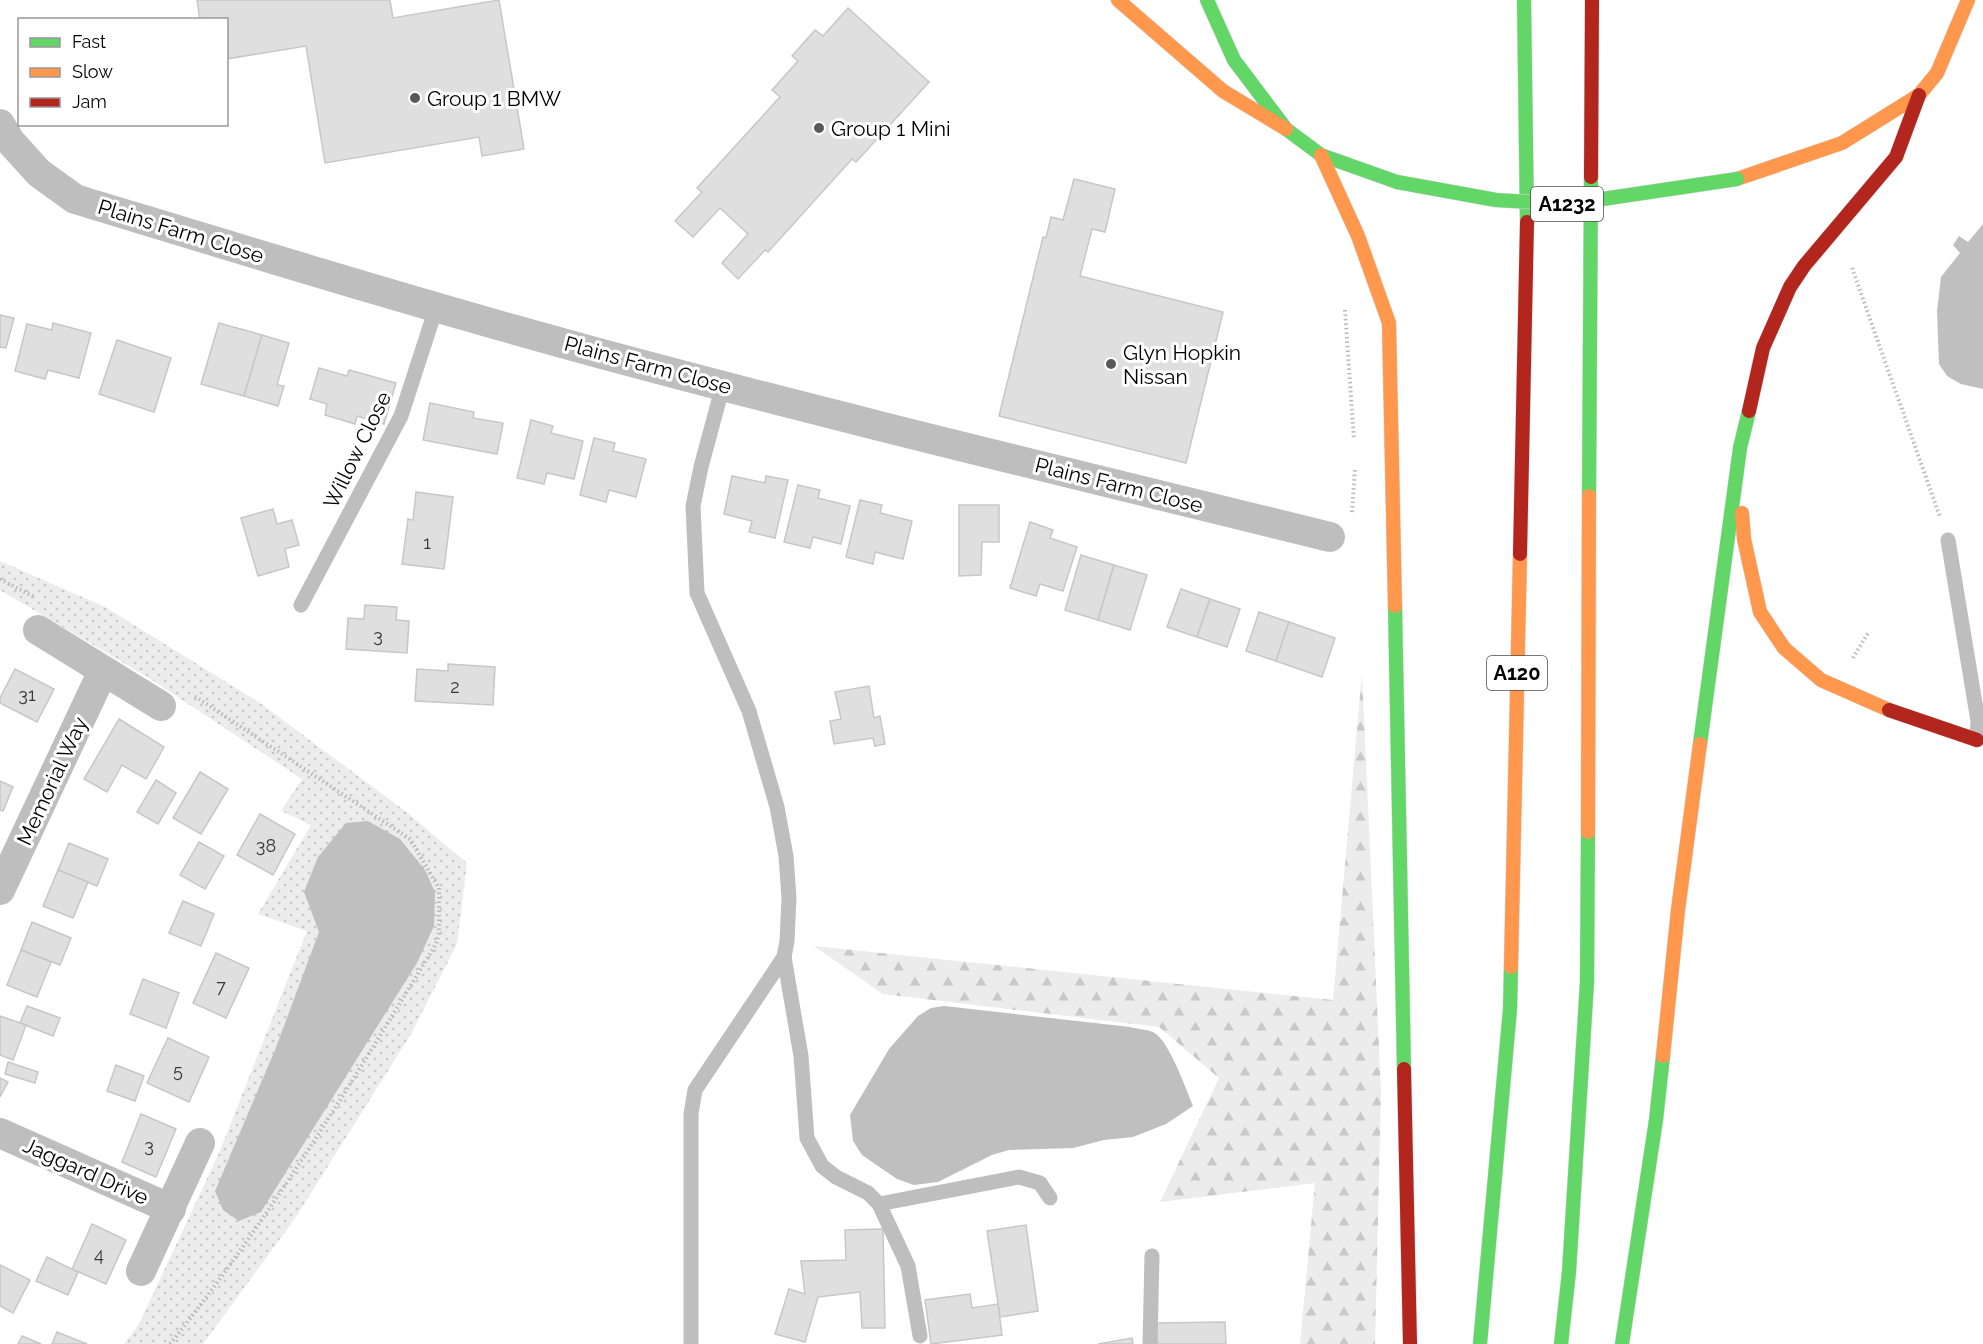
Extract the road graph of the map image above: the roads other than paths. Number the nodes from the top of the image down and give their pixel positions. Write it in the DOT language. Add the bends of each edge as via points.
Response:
graph roads {
  1 [pos="1118,0"];
  2 [pos="1207,0"];
  3 [pos="1524,0"];
  4 [pos="1592,0"];
  5 [pos="1968,0"];
  6 [pos="1960,51"];
  7 [pos="1936,73"];
  8 [pos="1919,95"];
  9 [pos="0,124"];
  10 [pos="1286,129"];
  11 [pos="1321,155"];
  12 [pos="436,308"];
  13 [pos="723,385"];
  14 [pos="1740,448"];
  15 [pos="1330,537"];
  16 [pos="1948,540"];
  17 [pos="301,605"];
  18 [pos="38,630"];
  19 [pos="103,671"];
  20 [pos="160,706"];
  21 [pos="1977,740"];
  22 [pos="0,890"];
  23 [pos="783,957"];
  24 [pos="0,1133"];
  25 [pos="200,1143"];
  26 [pos="1050,1198"];
  27 [pos="879,1204"];
  28 [pos="171,1209"];
  29 [pos="1152,1256"];
  30 [pos="141,1271"];
  31 [pos="920,1336"];
  32 [pos="691,1344"];
  33 [pos="1150,1344"];
  34 [pos="1410,1344"];
  35 [pos="1480,1344"];
  36 [pos="1561,1344"];
  37 [pos="1622,1344"];
  1 -- 10 [label="main road, A1232" via="1222,91"];
  2 -- 10 [label="main road, A1232" via="1234,60"];
  3 -- 35 [label="main road, A120" via="1527,244 1510,1009"];
  4 -- 36 [label="main road" via="1587,982"];
  5 -- 7 [label="main road, A1232"];
  6 -- 7 [label="main road"];
  7 -- 8 [label="main road, A1232"];
  8 -- 11 [label="main road, A1232, bridge" via="1842,143 1737,179 1569,204 1496,200 1397,182"];
  8 -- 14 [label="main road" via="1896,158 1790,287 1763,348"];
  9 -- 12 [label="street, Plains Farm Close" via="39,173 75,199"];
  10 -- 11 [label="main road, A1232"];
  11 -- 34 [label="main road" via="1358,236 1389,323"];
  12 -- 13 [label="street, Plains Farm Close"];
  12 -- 17 [label="lane, Willow Close" via="401,416"];
  13 -- 15 [label="street, Plains Farm Close"];
  13 -- 23 [label="lane" via="693,506 697,593 749,711 777,807 789,898"];
  14 -- 21 [label="main road" via="1743,539 1760,612 1784,648 1821,680 1905,717"];
  14 -- 37 [label="main road" via="1678,910 1656,1120"];
  16 -- 21 [label="lane" via="1978,721"];
  18 -- 19 [label="street"];
  19 -- 20 [label="street"];
  19 -- 22 [label="street, Memorial Way"];
  23 -- 27 [label="lane" via="801,1056 807,1138 822,1166 868,1193"];
  23 -- 32 [label="lane" via="695,1090 691,1114"];
  24 -- 28 [label="street, Jaggard Drive"];
  25 -- 28 [label="street, Jaggard Drive"];
  26 -- 27 [label="lane" via="1040,1183 1018,1177"];
  27 -- 31 [label="lane" via="908,1266"];
  28 -- 30 [label="street, Jaggard Drive"];
  29 -- 33 [label="lane"];
}
